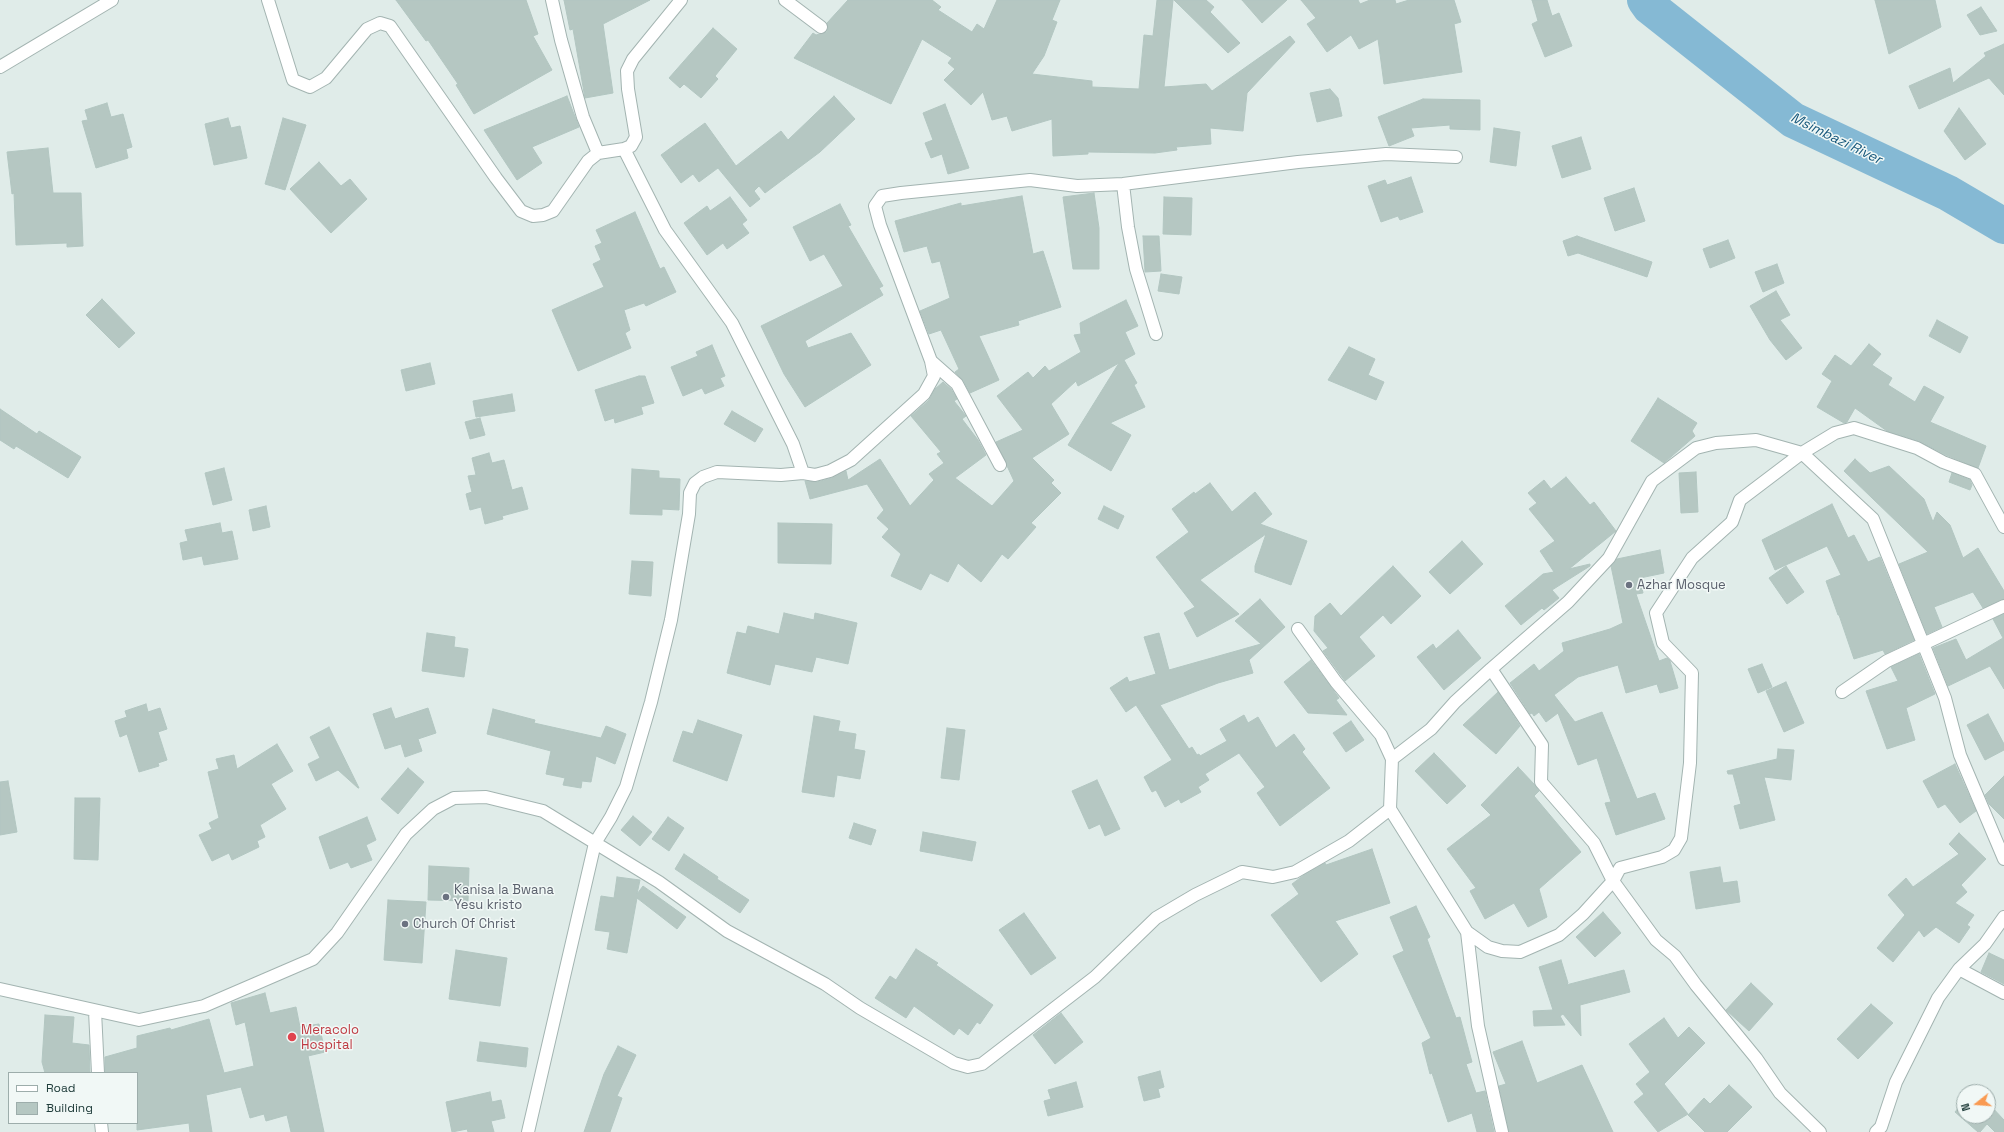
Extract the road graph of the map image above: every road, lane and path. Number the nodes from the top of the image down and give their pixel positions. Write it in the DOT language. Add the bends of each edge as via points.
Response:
graph roads {
  1 [pos="112,0"];
  2 [pos="268,0"];
  3 [pos="552,0"];
  4 [pos="681,0"];
  5 [pos="785,0"];
  6 [pos="821,27"];
  7 [pos="0,67"];
  8 [pos="624,149"];
  9 [pos="598,153"];
  10 [pos="1456,157"];
  11 [pos="1124,184"];
  12 [pos="1156,334"];
  13 [pos="931,361"];
  14 [pos="1802,453"];
  15 [pos="1000,465"];
  16 [pos="803,473"];
  17 [pos="2004,527"];
  18 [pos="2004,606"];
  19 [pos="1298,629"];
  20 [pos="1923,643"];
  21 [pos="1491,669"];
  22 [pos="1842,692"];
  23 [pos="1392,759"];
  24 [pos="1390,809"];
  25 [pos="595,843"];
  26 [pos="2004,859"];
  27 [pos="1613,881"];
  28 [pos="2004,917"];
  29 [pos="1467,932"];
  30 [pos="1959,969"];
  31 [pos="0,989"];
  32 [pos="2004,993"];
  33 [pos="95,1011"];
  34 [pos="98,1072"];
  35 [pos="1882,1130"];
  36 [pos="528,1132"];
  37 [pos="1502,1132"];
  38 [pos="1820,1132"];
  1 -- 7 [label="street"];
  2 -- 9 [label="street" via="293,80 310,87 326,78 367,29 380,23 390,26 460,128 522,211 533,216 553,210 588,162"];
  3 -- 9 [label="street" via="583,117"];
  4 -- 8 [label="street" via="633,59 627,71 636,138 631,146"];
  5 -- 6 [label="street"];
  8 -- 9 [label="street"];
  8 -- 16 [label="street" via="665,230 732,322 792,444"];
  10 -- 11 [label="street" via="1386,154 1298,162"];
  11 -- 12 [label="street" via="1136,270"];
  11 -- 13 [label="street" via="1077,186 1030,180 882,196 875,206 880,225"];
  13 -- 15 [label="street" via="957,384"];
  13 -- 16 [label="street" via="934,376 924,394 851,460 830,471 815,475"];
  14 -- 17 [label="street" via="1835,433 1854,428 1917,448 1943,462 1975,474"];
  14 -- 20 [label="street" via="1873,519"];
  14 -- 21 [label="street" via="1756,440 1716,443 1690,452 1652,481 1609,558 1568,602"];
  14 -- 27 [label="street" via="1740,500 1732,522 1692,558 1656,613 1663,643 1692,673 1690,763 1681,838 1674,850 1662,857 1620,868"];
  16 -- 25 [label="street" via="781,475 717,472 695,483 690,493 689,514 671,620 651,702 626,787"];
  18 -- 20 [label="street"];
  19 -- 23 [label="street" via="1336,682 1380,735"];
  20 -- 22 [label="street" via="1887,661"];
  20 -- 26 [label="street" via="1945,698 1960,755"];
  21 -- 23 [label="street" via="1455,702 1431,729"];
  21 -- 27 [label="street" via="1542,745 1541,782 1594,843"];
  23 -- 24 [label="street"];
  24 -- 25 [label="street" via="1349,841 1295,872 1273,877 1242,872 1156,918 1095,977 982,1064 968,1067 954,1063 824,984 727,931 659,882"];
  24 -- 29 [label="street"];
  25 -- 33 [label="street" via="543,811 486,797 454,798 432,809 406,834 337,933 313,959 204,1006 139,1020"];
  25 -- 36 [label="street"];
  27 -- 29 [label="street" via="1583,914 1559,935 1520,952 1488,947"];
  27 -- 38 [label="street" via="1656,940 1675,956 1756,1058 1780,1093"];
  28 -- 30 [label="street" via="1985,944"];
  29 -- 37 [label="street" via="1478,1026"];
  30 -- 32 [label="street"];
  30 -- 35 [label="street" via="1938,998 1896,1082"];
  31 -- 33 [label="street"];
  33 -- 34 [label="street"];
}
